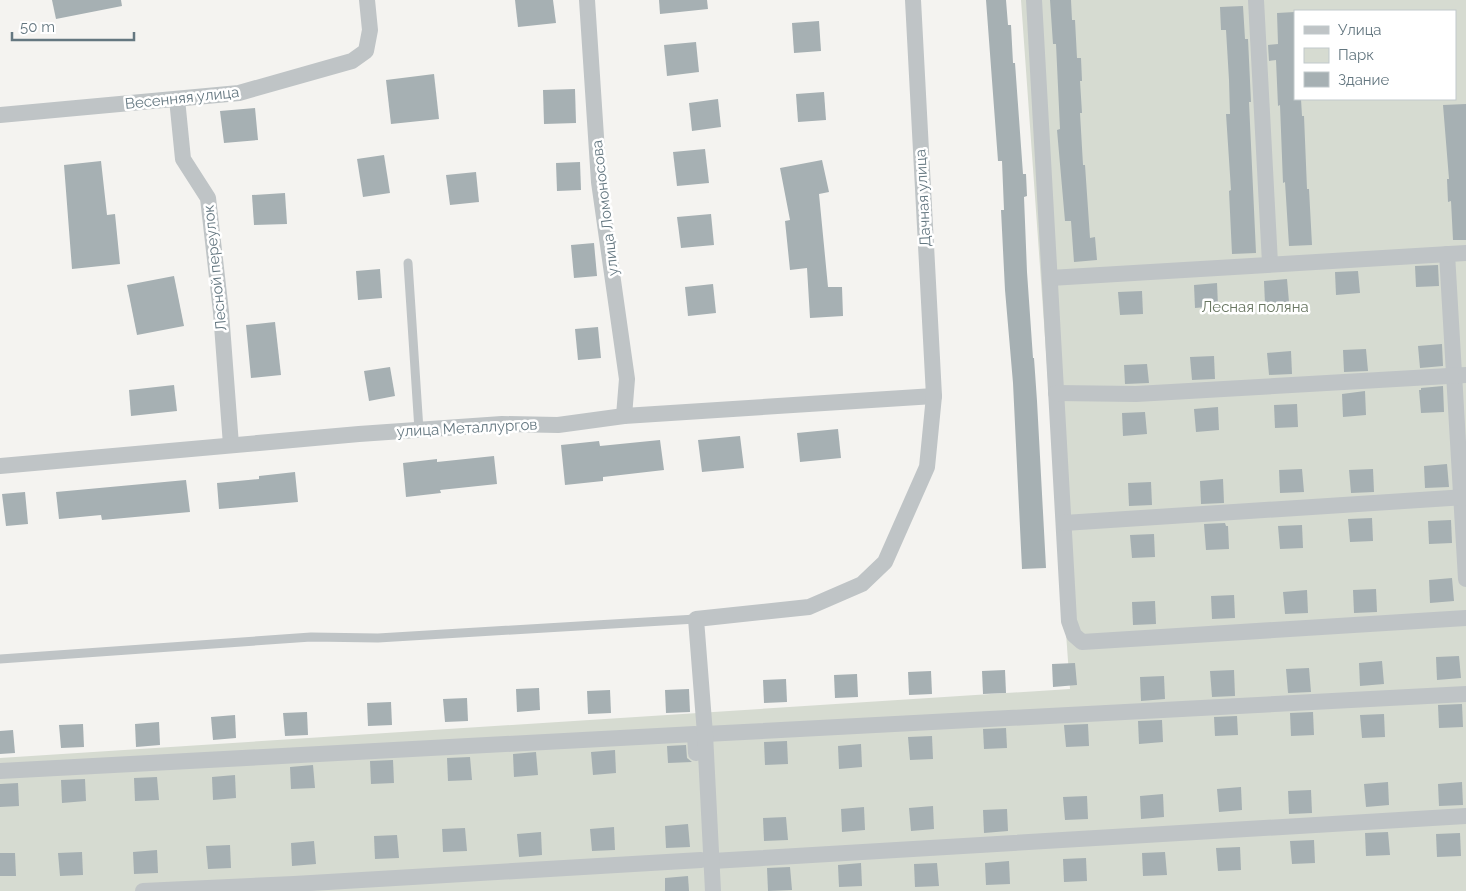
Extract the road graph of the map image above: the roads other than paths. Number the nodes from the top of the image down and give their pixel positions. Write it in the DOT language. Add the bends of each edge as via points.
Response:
graph roads {
  1 [pos="367,0"];
  2 [pos="587,0"];
  3 [pos="913,0"];
  4 [pos="1034,0"];
  5 [pos="1256,0"];
  6 [pos="177,99"];
  7 [pos="0,116"];
  8 [pos="1466,253"];
  9 [pos="1447,254"];
  10 [pos="408,263"];
  11 [pos="1270,263"];
  12 [pos="1050,278"];
  13 [pos="1460,375"];
  14 [pos="1056,393"];
  15 [pos="934,396"];
  16 [pos="624,416"];
  17 [pos="419,430"];
  18 [pos="231,445"];
  19 [pos="0,466"];
  20 [pos="1464,498"];
  21 [pos="1064,523"];
  22 [pos="1466,579"];
  23 [pos="1466,618"];
  24 [pos="696,619"];
  25 [pos="0,659"];
  26 [pos="1466,694"];
  27 [pos="705,734"];
  28 [pos="0,771"];
  29 [pos="1466,816"];
  30 [pos="706,860"];
  31 [pos="143,891"];
  32 [pos="702,891"];
  33 [pos="713,891"];
  1 -- 6 [label="street, Весенняя улица" via="370,30 366,51 352,61 239,93"];
  2 -- 16 [label="street, улица Ломоносова" via="599,182 627,379"];
  3 -- 15 [label="street, Дачная улица"];
  4 -- 12 [label="street"];
  5 -- 11 [label="street"];
  6 -- 7 [label="street, Весенняя улица"];
  6 -- 18 [label="street, Лесной переулок" via="183,159 208,198"];
  8 -- 9 [label="street"];
  9 -- 11 [label="street"];
  9 -- 13 [label="street"];
  10 -- 17 [label="lane"];
  11 -- 12 [label="street"];
  12 -- 14 [label="street"];
  13 -- 14 [label="street" via="1136,394"];
  13 -- 20 [label="street"];
  14 -- 21 [label="street"];
  15 -- 16 [label="street, улица Металлургов"];
  15 -- 24 [label="street, Дачная улица" via="927,467 885,562 862,584 809,608"];
  16 -- 17 [label="street, улица Металлургов" via="558,425 502,424"];
  17 -- 18 [label="street, улица Металлургов"];
  18 -- 19 [label="street, улица Металлургов"];
  20 -- 21 [label="street"];
  20 -- 22 [label="street"];
  21 -- 23 [label="street" via="1069,621 1074,635 1082,642"];
  24 -- 25 [label="lane" via="378,638 311,637"];
  24 -- 27 [label="street"];
  26 -- 27 [label="street"];
  27 -- 30 [label="street"];
  28 -- 30 [label="street" via="695,734"];
  29 -- 30 [label="street"];
  30 -- 31 [label="street"];
  30 -- 32 [label="street"];
  30 -- 33 [label="street"];
}
